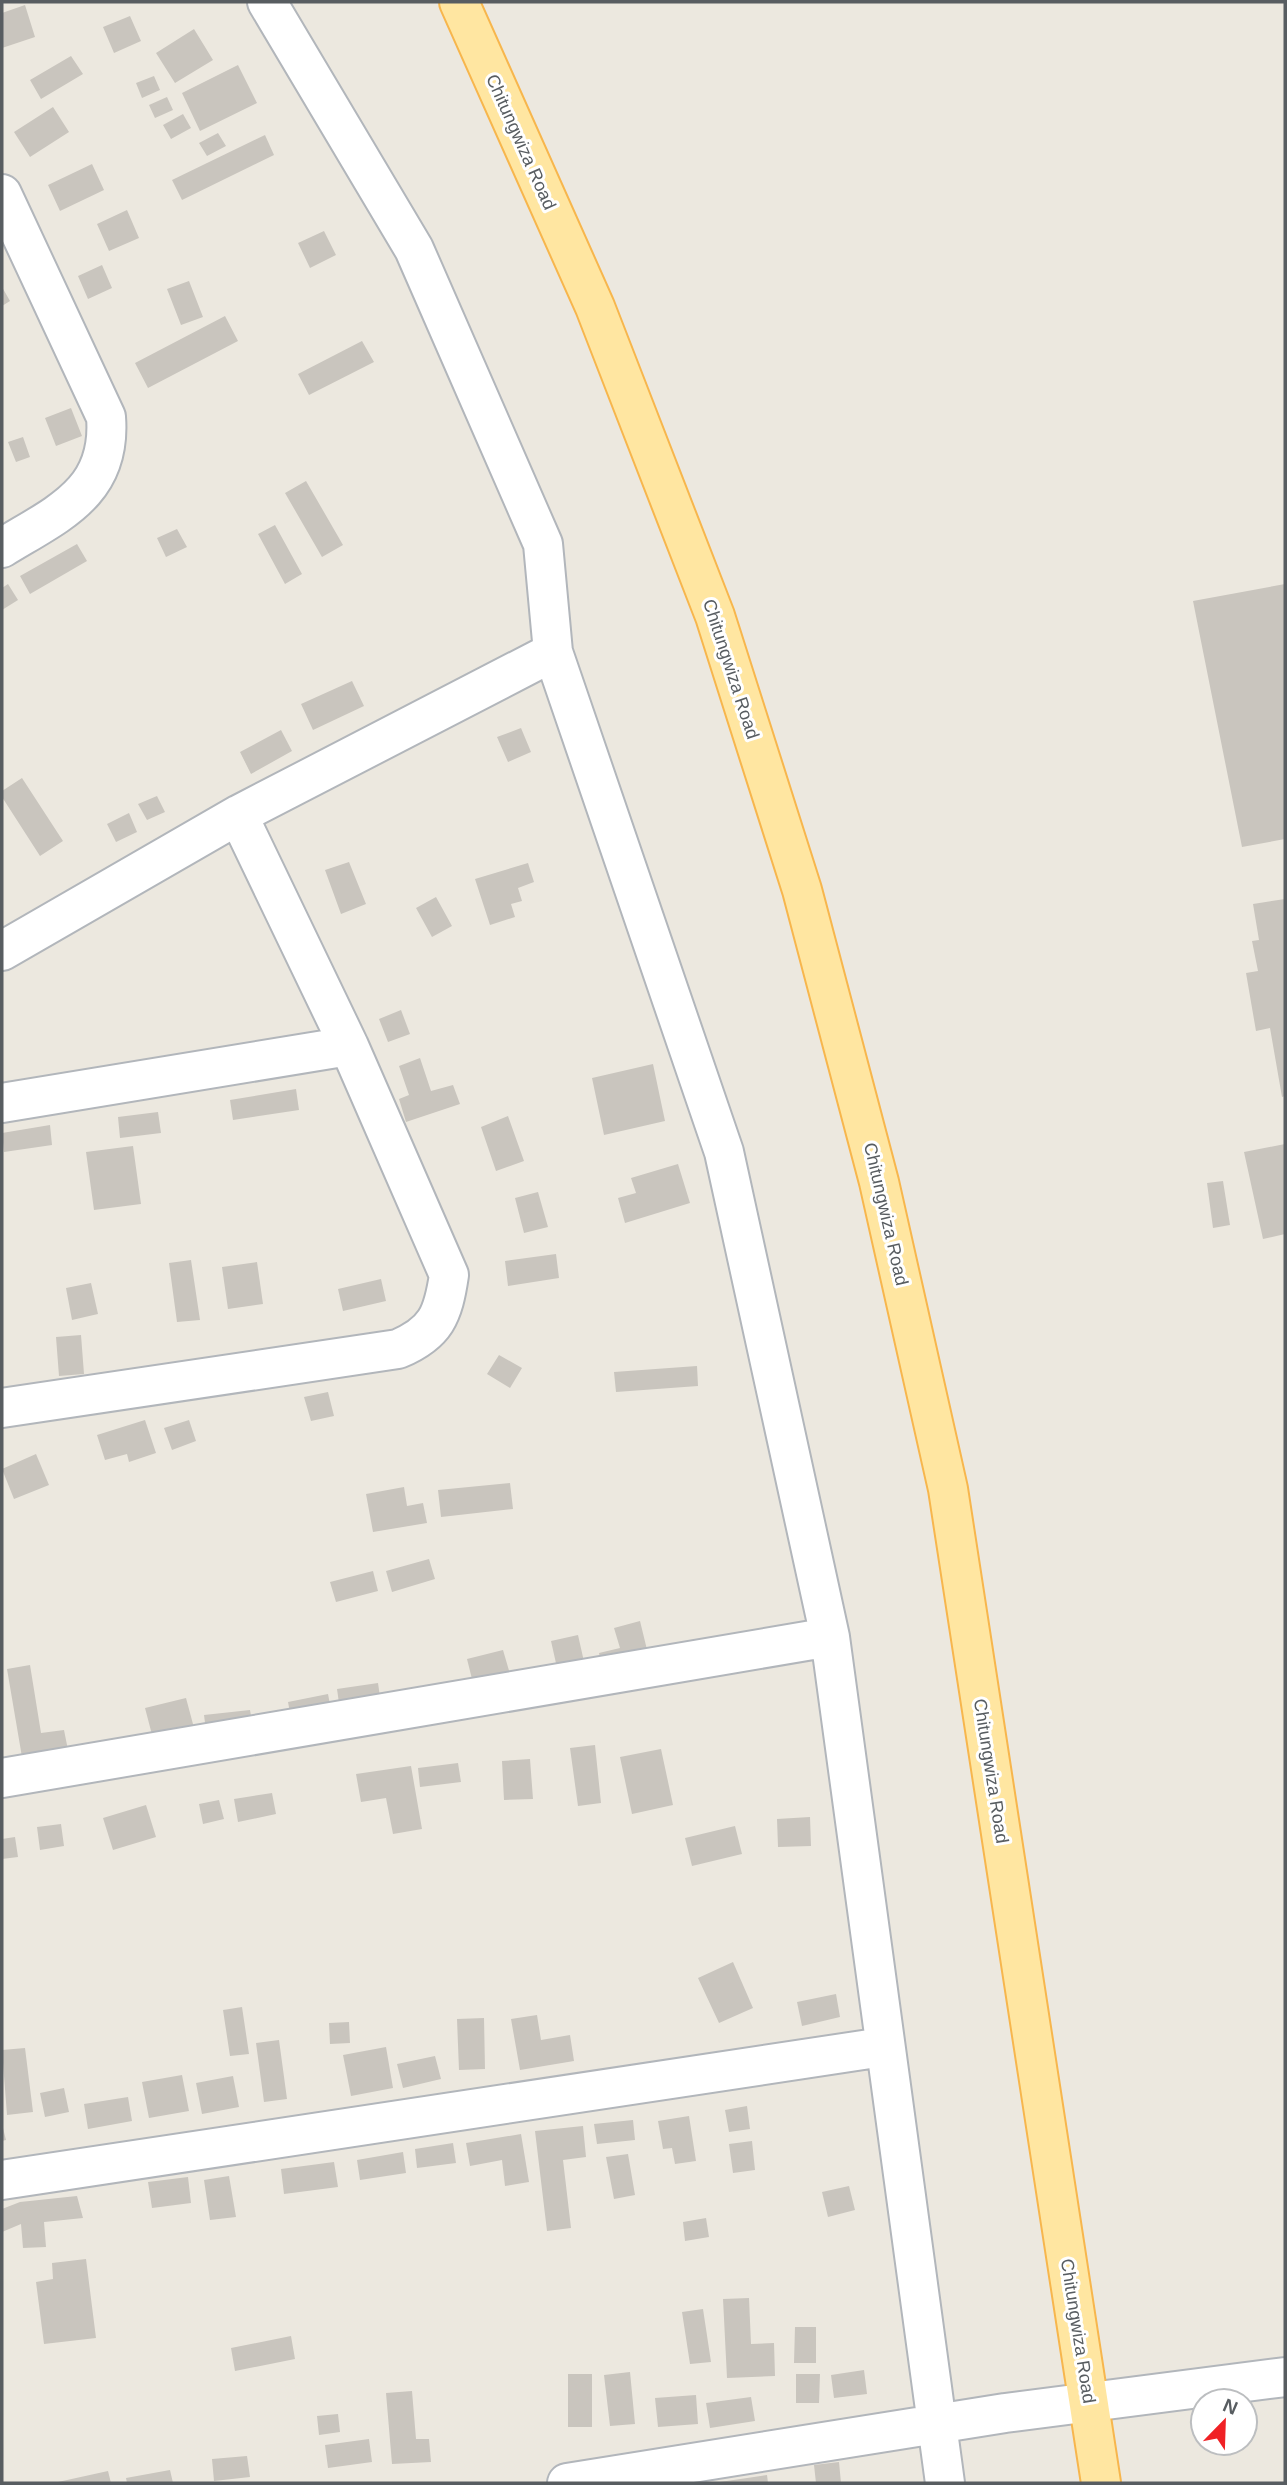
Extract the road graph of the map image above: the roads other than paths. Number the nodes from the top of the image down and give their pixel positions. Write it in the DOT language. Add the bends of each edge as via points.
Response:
graph roads {
  1 [pos="267,2"];
  2 [pos="459,2"];
  3 [pos="2,194"];
  4 [pos="2,548"];
  5 [pos="554,652"];
  6 [pos="238,815"];
  7 [pos="2,950"];
  8 [pos="349,1046"];
  9 [pos="2,1103"];
  10 [pos="2,1408"];
  11 [pos="830,1637"];
  12 [pos="2,1778"];
  13 [pos="883,2047"];
  14 [pos="2,2180"];
  15 [pos="1285,2377"];
  16 [pos="1089,2401"];
  17 [pos="937,2423"];
  18 [pos="567,2483"];
  19 [pos="945,2483"];
  20 [pos="1101,2483"];
  1 -- 5 [label="street" via="414,249 542,544"];
  2 -- 16 [label="main road, Chitungwiza Road" via="595,307 715,616 802,890 879,1182 948,1489"];
  3 -- 4 [label="street" via="106,417 108,442 104,461 88,489 69,507"];
  5 -- 6 [label="street"];
  5 -- 11 [label="street" via="724,1152"];
  6 -- 7 [label="street"];
  6 -- 8 [label="street"];
  8 -- 9 [label="street"];
  8 -- 10 [label="street" via="449,1275 444,1307 433,1326 419,1340 398,1349"];
  11 -- 12 [label="street"];
  11 -- 13 [label="street"];
  13 -- 14 [label="street"];
  13 -- 17 [label="street"];
  15 -- 16 [label="street"];
  16 -- 17 [label="street"];
  16 -- 20 [label="main road, Chitungwiza Road"];
  17 -- 18 [label="street"];
  17 -- 19 [label="street"];
}
